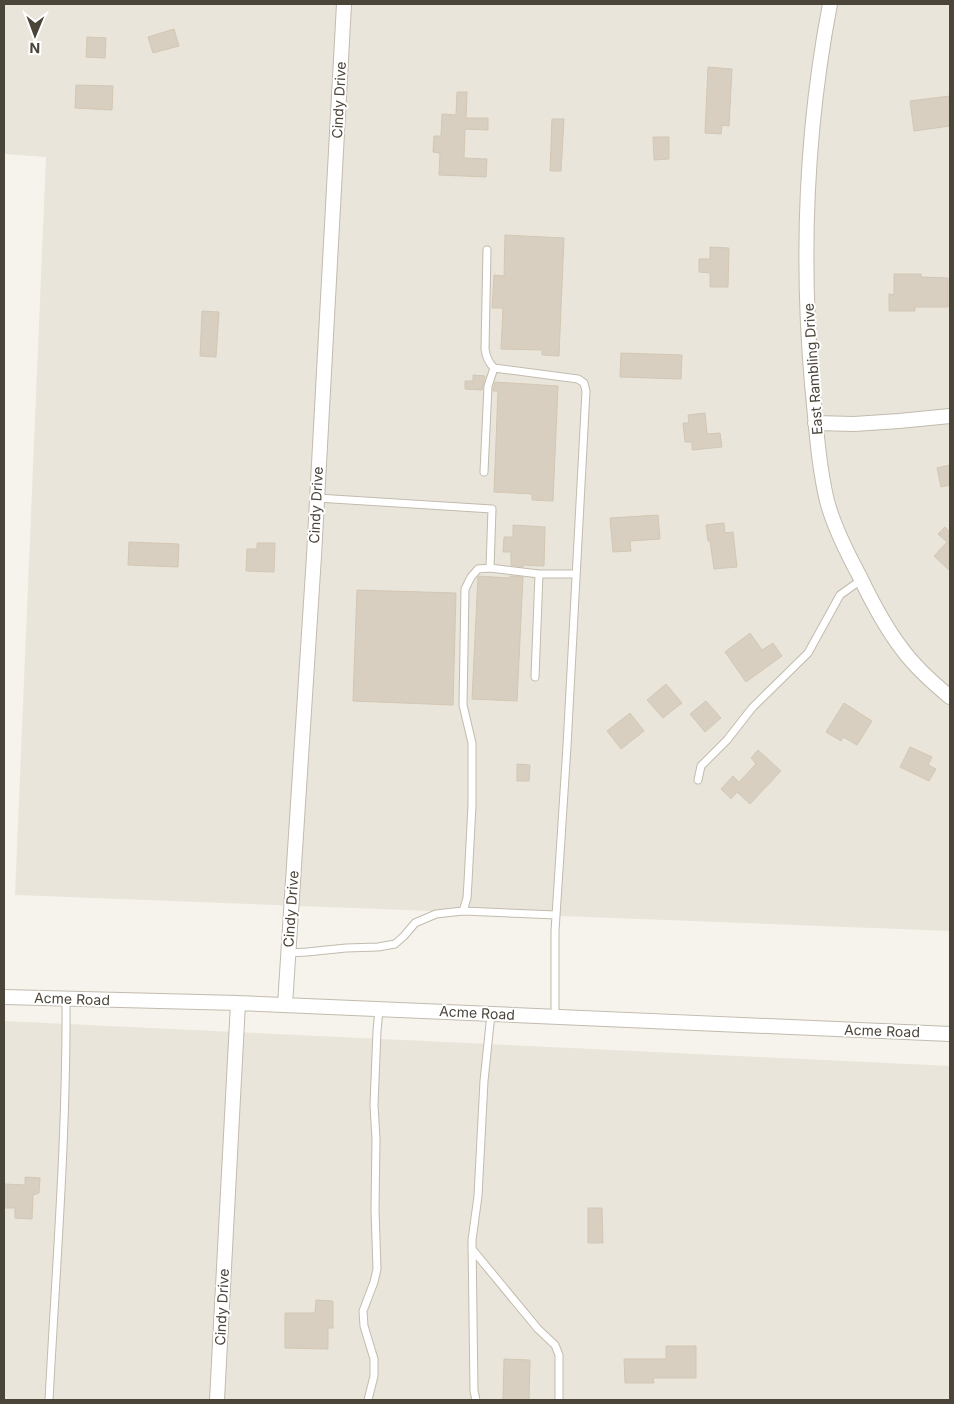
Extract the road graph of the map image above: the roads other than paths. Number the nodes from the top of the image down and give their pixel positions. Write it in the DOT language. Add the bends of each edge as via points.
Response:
graph roads {
  1 [pos="344,4"];
  2 [pos="830,4"];
  3 [pos="486,250"];
  4 [pos="494,368"];
  5 [pos="950,416"];
  6 [pos="816,423"];
  7 [pos="484,472"];
  8 [pos="317,498"];
  9 [pos="490,568"];
  10 [pos="539,574"];
  11 [pos="576,574"];
  12 [pos="861,580"];
  13 [pos="535,677"];
  14 [pos="950,696"];
  15 [pos="698,780"];
  16 [pos="463,911"];
  17 [pos="556,915"];
  18 [pos="288,952"];
  19 [pos="4,997"];
  20 [pos="66,999"];
  21 [pos="238,1003"];
  22 [pos="285,1005"];
  23 [pos="379,1009"];
  24 [pos="491,1014"];
  25 [pos="555,1017"];
  26 [pos="950,1034"];
  27 [pos="472,1249"];
  28 [pos="49,1400"];
  29 [pos="217,1400"];
  30 [pos="368,1400"];
  31 [pos="476,1400"];
  32 [pos="559,1400"];
  1 -- 8 [label="street, Cindy Drive"];
  2 -- 6 [label="street, East Rambling Drive" via="811,141 808,205 806,269"];
  3 -- 4 [label="lane" via="485,349"];
  4 -- 7 [label="lane" via="488,386"];
  4 -- 11 [label="lane" via="578,379 584,383"];
  5 -- 6 [label="street" via="899,422"];
  6 -- 12 [label="street, East Rambling Drive" via="828,502"];
  8 -- 9 [label="lane" via="492,509"];
  8 -- 18 [label="street, Cindy Drive"];
  9 -- 10 [label="lane"];
  9 -- 16 [label="lane" via="478,569 466,589 464,705 472,743 472,804 467,898"];
  10 -- 11 [label="lane"];
  10 -- 13 [label="lane"];
  11 -- 17 [label="lane"];
  12 -- 14 [label="street, East Rambling Drive" via="902,650"];
  12 -- 15 [label="lane" via="840,595 808,653 752,708 701,766"];
  16 -- 17 [label="lane"];
  16 -- 18 [label="lane" via="436,914 415,923 395,944"];
  17 -- 25 [label="lane"];
  18 -- 22 [label="street, Cindy Drive"];
  19 -- 20 [label="street, Acme Road"];
  20 -- 21 [label="street, Acme Road"];
  20 -- 28 [label="lane" via="64,1116"];
  21 -- 22 [label="street, Acme Road"];
  21 -- 29 [label="street, Cindy Drive"];
  22 -- 23 [label="street, Acme Road"];
  23 -- 24 [label="street, Acme Road"];
  23 -- 30 [label="lane" via="374,1086 377,1269 363,1311 374,1359"];
  24 -- 25 [label="street, Acme Road"];
  24 -- 27 [label="lane"];
  25 -- 26 [label="street, Acme Road"];
  27 -- 31 [label="lane"];
  27 -- 32 [label="lane" via="555,1345 559,1355"];
}
